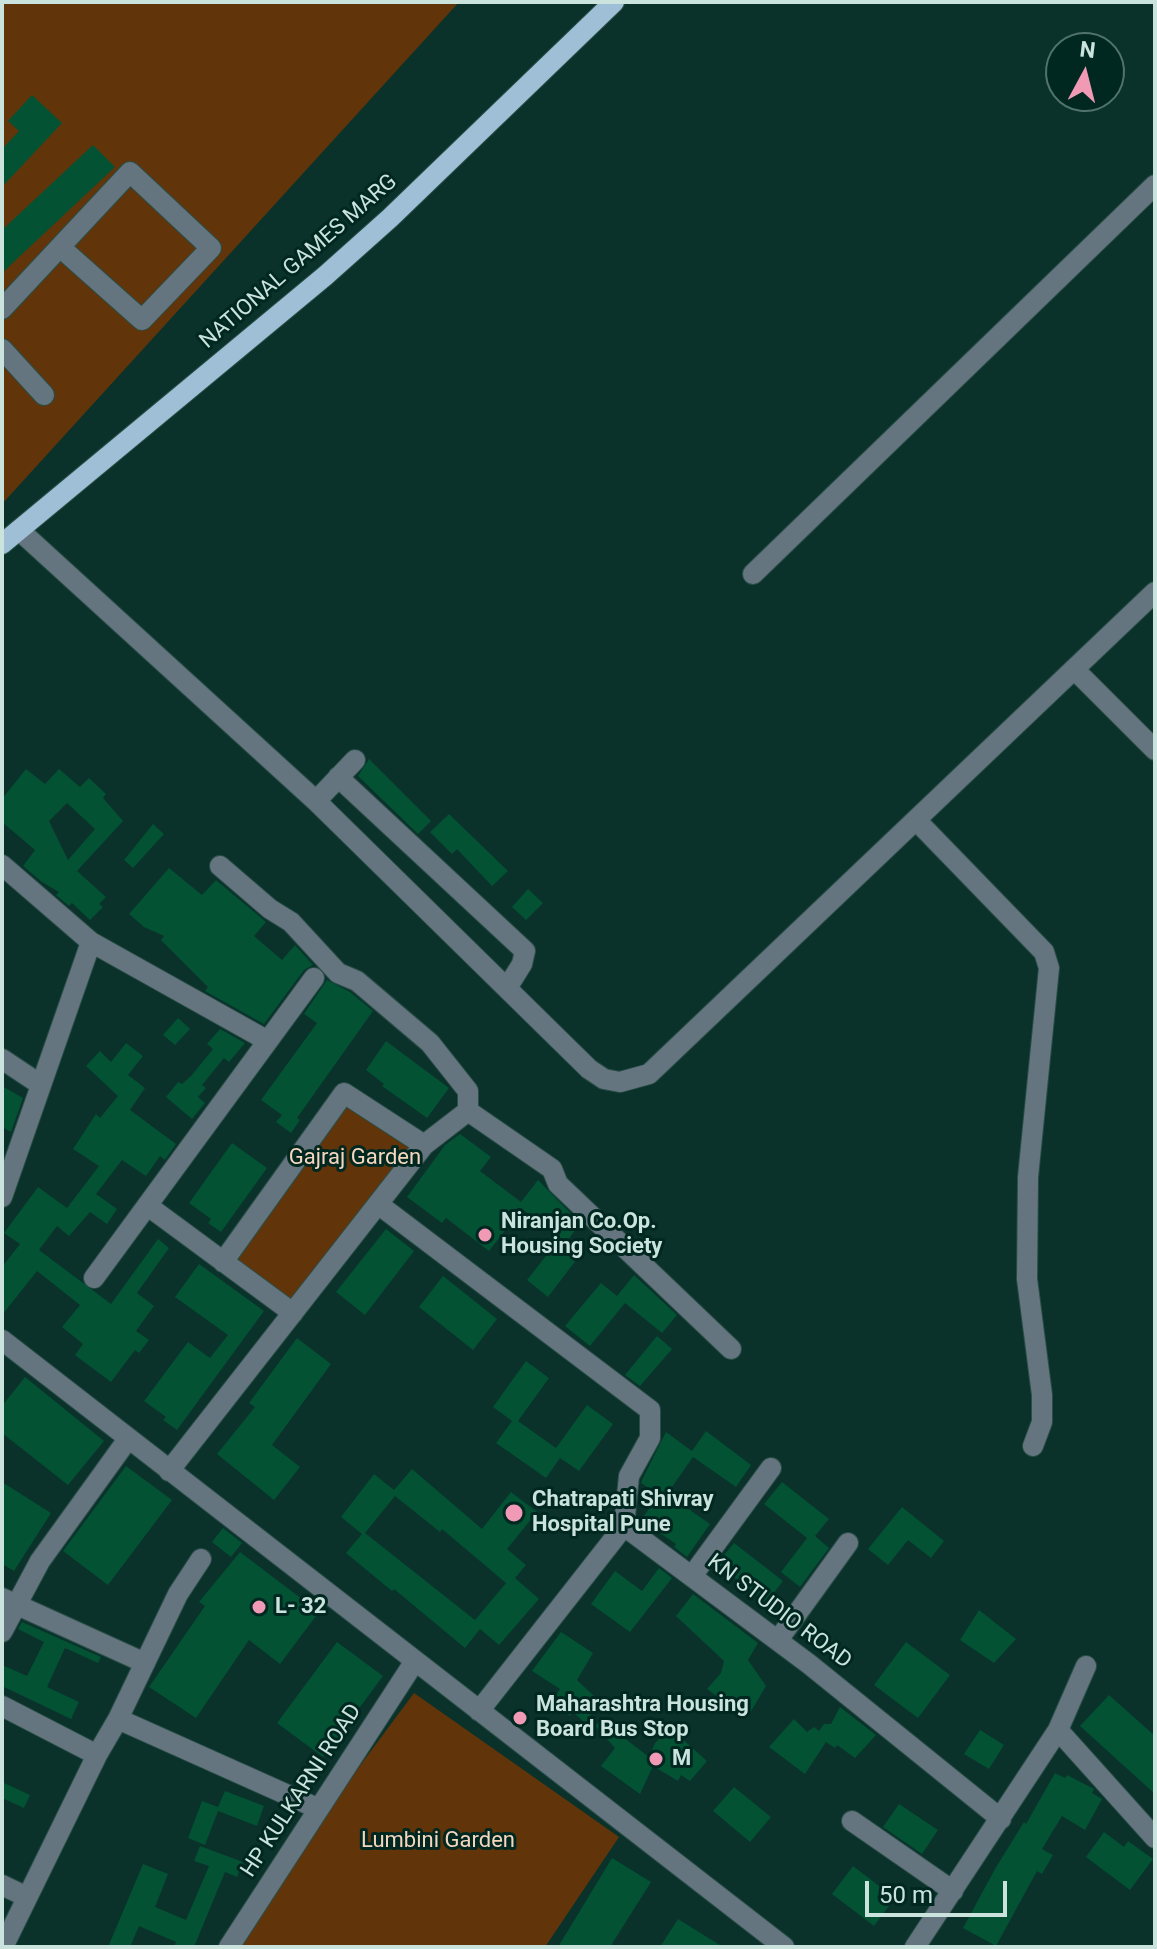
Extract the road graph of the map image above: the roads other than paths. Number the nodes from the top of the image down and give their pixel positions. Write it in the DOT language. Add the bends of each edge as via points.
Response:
graph roads {
  1 [pos="614,2"];
  2 [pos="1155,185"];
  3 [pos="60,247"];
  4 [pos="2,309"];
  5 [pos="2,349"];
  6 [pos="44,395"];
  7 [pos="19,530"];
  8 [pos="2,544"];
  9 [pos="753,574"];
  10 [pos="1155,592"];
  11 [pos="1074,669"];
  12 [pos="1155,750"];
  13 [pos="355,760"];
  14 [pos="338,777"];
  15 [pos="316,801"];
  16 [pos="916,820"];
  17 [pos="2,865"];
  18 [pos="220,866"];
  19 [pos="91,942"];
  20 [pos="314,978"];
  21 [pos="507,988"];
  22 [pos="268,1041"];
  23 [pos="2,1059"];
  24 [pos="41,1085"];
  25 [pos="468,1111"];
  26 [pos="424,1145"];
  27 [pos="3,1192"];
  28 [pos="378,1204"];
  29 [pos="148,1206"];
  30 [pos="223,1262"];
  31 [pos="94,1278"];
  32 [pos="293,1313"];
  33 [pos="2,1340"];
  34 [pos="731,1349"];
  35 [pos="128,1439"];
  36 [pos="1033,1446"];
  37 [pos="771,1468"];
  38 [pos="169,1471"];
  39 [pos="624,1526"];
  40 [pos="848,1543"];
  41 [pos="201,1559"];
  42 [pos="692,1576"];
  43 [pos="10,1601"];
  44 [pos="2,1632"];
  45 [pos="778,1640"];
  46 [pos="415,1661"];
  47 [pos="145,1663"];
  48 [pos="1086,1666"];
  49 [pos="2,1706"];
  50 [pos="479,1711"];
  51 [pos="118,1719"];
  52 [pos="1058,1730"];
  53 [pos="97,1755"];
  54 [pos="319,1809"];
  55 [pos="1001,1819"];
  56 [pos="852,1821"];
  57 [pos="1155,1838"];
  58 [pos="2,1885"];
  59 [pos="953,1891"];
  60 [pos="27,1897"];
  61 [pos="3,1947"];
  62 [pos="229,1947"];
  63 [pos="784,1947"];
  64 [pos="915,1947"];
  1 -- 7 [label="main road, NATIONAL GAMES MARG" via="325,276"];
  2 -- 9 [label="street"];
  3 -- 3 [label="street" via="130,172 211,248 142,320"];
  3 -- 4 [label="street"];
  5 -- 6 [label="street"];
  7 -- 8 [label="main road, NATIONAL GAMES MARG"];
  7 -- 15 [label="street"];
  10 -- 11 [label="street"];
  11 -- 12 [label="street"];
  11 -- 16 [label="street"];
  13 -- 14 [label="street"];
  14 -- 15 [label="street"];
  14 -- 21 [label="street" via="525,951"];
  15 -- 21 [label="street"];
  16 -- 21 [label="street" via="649,1074 635,1080 604,1079 589,1069"];
  16 -- 36 [label="street" via="1044,952 1049,968 1028,1177 1027,1279 1042,1395 1042,1422"];
  17 -- 19 [label="street"];
  18 -- 25 [label="street" via="291,922 338,973 357,981 430,1043 468,1091"];
  19 -- 22 [label="street"];
  19 -- 24 [label="street"];
  20 -- 22 [label="street"];
  22 -- 29 [label="street"];
  23 -- 24 [label="street"];
  24 -- 27 [label="street"];
  25 -- 26 [label="street"];
  25 -- 34 [label="street" via="552,1169 558,1184"];
  26 -- 28 [label="street"];
  26 -- 30 [label="street" via="344,1093"];
  28 -- 32 [label="street"];
  28 -- 39 [label="street" via="650,1410 650,1438 629,1476"];
  29 -- 30 [label="street"];
  29 -- 31 [label="street"];
  30 -- 32 [label="street"];
  32 -- 38 [label="street"];
  33 -- 35 [label="street"];
  35 -- 38 [label="street"];
  35 -- 43 [label="street"];
  37 -- 42 [label="street"];
  38 -- 46 [label="street"];
  39 -- 42 [label="street, KN STUDIO ROAD"];
  39 -- 50 [label="street"];
  40 -- 45 [label="street"];
  41 -- 47 [label="street"];
  42 -- 45 [label="street, KN STUDIO ROAD"];
  43 -- 44 [label="street"];
  43 -- 47 [label="street"];
  45 -- 55 [label="street, KN STUDIO ROAD"];
  46 -- 50 [label="street"];
  46 -- 54 [label="street, HP KULKARNI ROAD"];
  47 -- 51 [label="street"];
  48 -- 52 [label="street"];
  49 -- 53 [label="street"];
  50 -- 63 [label="street"];
  51 -- 53 [label="street"];
  51 -- 54 [label="street"];
  52 -- 55 [label="street"];
  52 -- 57 [label="street"];
  53 -- 60 [label="street"];
  54 -- 62 [label="street, HP KULKARNI ROAD"];
  55 -- 59 [label="street"];
  56 -- 59 [label="street"];
  58 -- 60 [label="street"];
  59 -- 64 [label="street"];
  60 -- 61 [label="street"];
}
